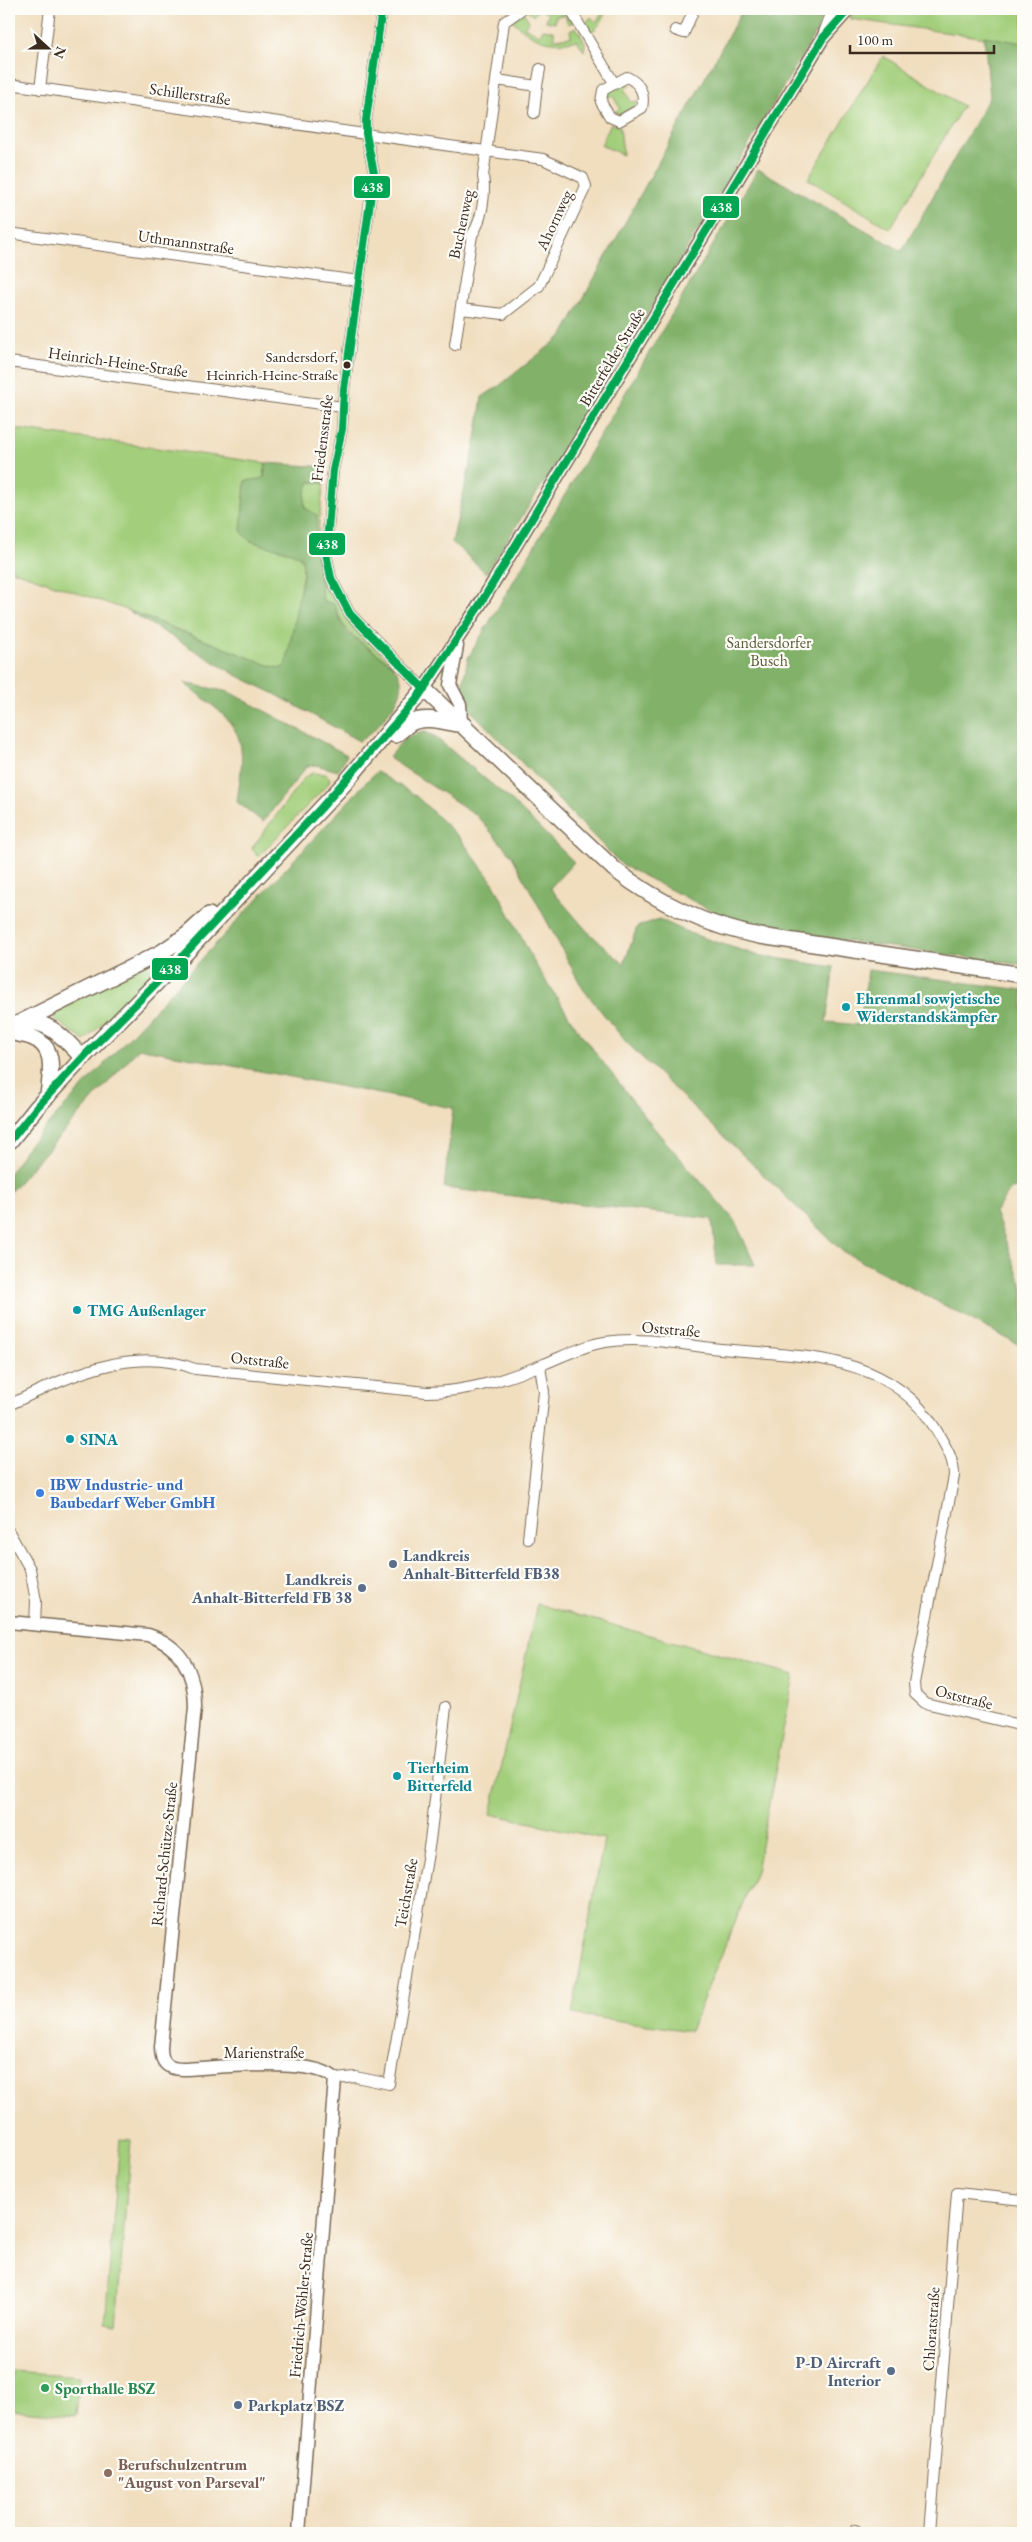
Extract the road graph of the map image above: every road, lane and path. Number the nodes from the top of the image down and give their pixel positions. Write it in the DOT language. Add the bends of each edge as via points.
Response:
graph roads {
  1 [pos="50,9"];
  2 [pos="382,9"];
  3 [pos="522,9"];
  4 [pos="570,9"];
  5 [pos="694,9"];
  6 [pos="834,9"];
  7 [pos="849,9"];
  8 [pos="675,30"];
  9 [pos="823,38"];
  10 [pos="540,69"];
  11 [pos="496,80"];
  12 [pos="614,83"];
  13 [pos="9,84"];
  14 [pos="538,86"];
  15 [pos="40,88"];
  16 [pos="534,113"];
  17 [pos="366,134"];
  18 [pos="486,151"];
  19 [pos="9,233"];
  20 [pos="359,281"];
  21 [pos="461,309"];
  22 [pos="454,345"];
  23 [pos="9,362"];
  24 [pos="343,408"];
  25 [pos="457,641"];
  26 [pos="424,689"];
  27 [pos="462,723"];
  28 [pos="382,741"];
  29 [pos="241,894"];
  30 [pos="1023,975"];
  31 [pos="13,1027"];
  32 [pos="83,1058"];
  33 [pos="48,1096"];
  34 [pos="9,1142"];
  35 [pos="540,1366"];
  36 [pos="9,1405"];
  37 [pos="9,1532"];
  38 [pos="528,1540"];
  39 [pos="9,1622"];
  40 [pos="35,1625"];
  41 [pos="446,1706"];
  42 [pos="1023,1726"];
  43 [pos="165,2065"];
  44 [pos="335,2079"];
  45 [pos="389,2084"];
  46 [pos="1023,2200"];
  47 [pos="299,2533"];
  48 [pos="930,2533"];
  1 -- 15 [label="street"];
  2 -- 17 [label="street, Friedensstraße"];
  3 -- 11 [label="street, Buchenweg" via="504,22"];
  4 -- 12 [label="street"];
  5 -- 8 [label="street" via="684,33"];
  6 -- 9 [label="street, Bitterfelder Straße"];
  7 -- 9 [label="street, Bitterfelder Straße"];
  9 -- 25 [label="street, Bitterfelder Straße"];
  10 -- 14 [label="street"];
  11 -- 14 [label="street"];
  11 -- 18 [label="street, Buchenweg"];
  12 -- 12 [label="street" via="627,77 637,82 644,97 642,108 619,121 610,117 601,102 603,90"];
  13 -- 15 [label="street, Schillerstraße"];
  14 -- 16 [label="street"];
  15 -- 17 [label="street, Schillerstraße"];
  17 -- 18 [label="street, Schillerstraße"];
  17 -- 20 [label="street, Friedensstraße" via="374,173"];
  18 -- 21 [label="street, Buchenweg" via="478,228 472,235"];
  18 -- 21 [label="street, Ahornweg" via="543,159 583,178 586,186 539,286 503,314"];
  19 -- 20 [label="street, Uthmannstraße"];
  20 -- 24 [label="street, Friedensstraße"];
  21 -- 22 [label="street, Buchenweg"];
  23 -- 24 [label="street, Heinrich-Heine-Straße"];
  24 -- 26 [label="street, Friedensstraße" via="326,539 331,578 350,614"];
  25 -- 26 [label="street, Bitterfelder Straße"];
  25 -- 27 [label="street" via="450,685 460,704"];
  26 -- 27 [label="main road"];
  26 -- 28 [label="main road"];
  27 -- 28 [label="main road" via="421,720"];
  27 -- 30 [label="main road" via="614,869 682,912 721,927 760,936"];
  28 -- 29 [label="main road"];
  29 -- 31 [label="main road" via="221,903 187,935 162,952"];
  29 -- 32 [label="main road"];
  31 -- 32 [label="main road" via="34,1022 48,1026"];
  31 -- 33 [label="main road" via="35,1038 48,1050 51,1062"];
  32 -- 33 [label="main road"];
  33 -- 34 [label="main road"];
  35 -- 36 [label="street, Oststraße" via="469,1389 427,1392 195,1369 174,1362 140,1360 68,1377"];
  35 -- 38 [label="street" via="544,1392"];
  35 -- 42 [label="street, Oststraße" via="602,1342 632,1340 832,1360 862,1368 898,1389 927,1416 954,1465 914,1683 915,1694 929,1704"];
  37 -- 40 [label="street" via="30,1568 36,1601"];
  39 -- 40 [label="street"];
  40 -- 43 [label="street, Richard-Schütze-Straße" via="141,1634 160,1640 176,1651 190,1671 195,1707 161,2047"];
  41 -- 45 [label="street, Teichstraße" via="430,1841"];
  43 -- 44 [label="street, Marienstraße" via="183,2069 298,2066 324,2071"];
  44 -- 45 [label="street, Marienstraße" via="356,2078"];
  44 -- 47 [label="street, Friedrich-Wöhler-Straße"];
  46 -- 48 [label="street, Chloratstraße" via="957,2193"];
}
